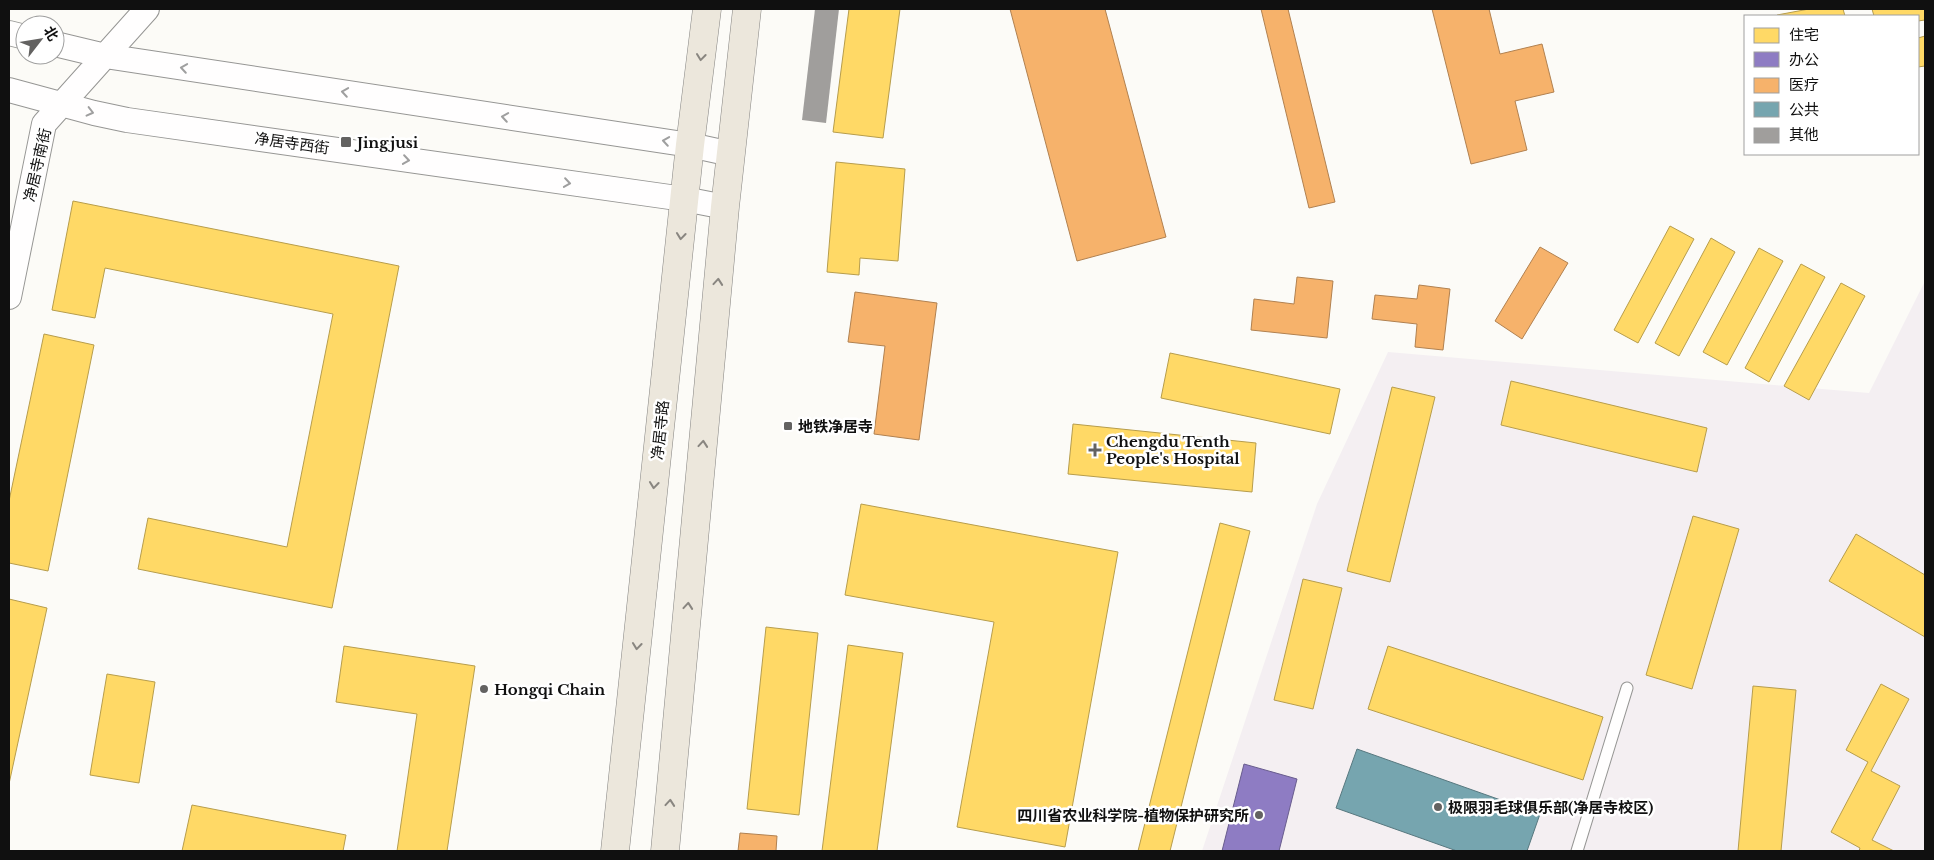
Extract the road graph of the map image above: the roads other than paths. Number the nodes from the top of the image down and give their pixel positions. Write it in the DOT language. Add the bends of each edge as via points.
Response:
graph roads {
  1 [pos="147,9"];
  2 [pos="707,9"];
  3 [pos="747,9"];
  4 [pos="65,46"];
  5 [pos="105,56"];
  6 [pos="9,90"];
  7 [pos="62,105"];
  8 [pos="690,145"];
  9 [pos="731,154"];
  10 [pos="684,199"];
  11 [pos="725,207"];
  12 [pos="9,297"];
  13 [pos="1627,688"];
  14 [pos="615,851"];
  15 [pos="665,851"];
  16 [pos="1577,851"];
  1 -- 5 [label="street, 净居寺南街"];
  2 -- 8 [label="main road, 净居寺路, one-way"];
  3 -- 9 [label="main road"];
  4 -- 5 [label="street"];
  5 -- 7 [label="street, 净居寺南街"];
  8 -- 5 [label="street, one-way"];
  6 -- 7 [label="street, 净居寺西街"];
  7 -- 10 [label="street, 净居寺西街, one-way" via="127,120"];
  7 -- 12 [label="street, 净居寺南街" via="44,124"];
  8 -- 9 [label="street"];
  8 -- 10 [label="main road, 净居寺路"];
  9 -- 11 [label="main road"];
  10 -- 11 [label="street, 净居寺西街"];
  10 -- 14 [label="main road, 净居寺路, one-way"];
  15 -- 11 [label="main road, one-way"];
  13 -- 16 [label="lane"];
}
